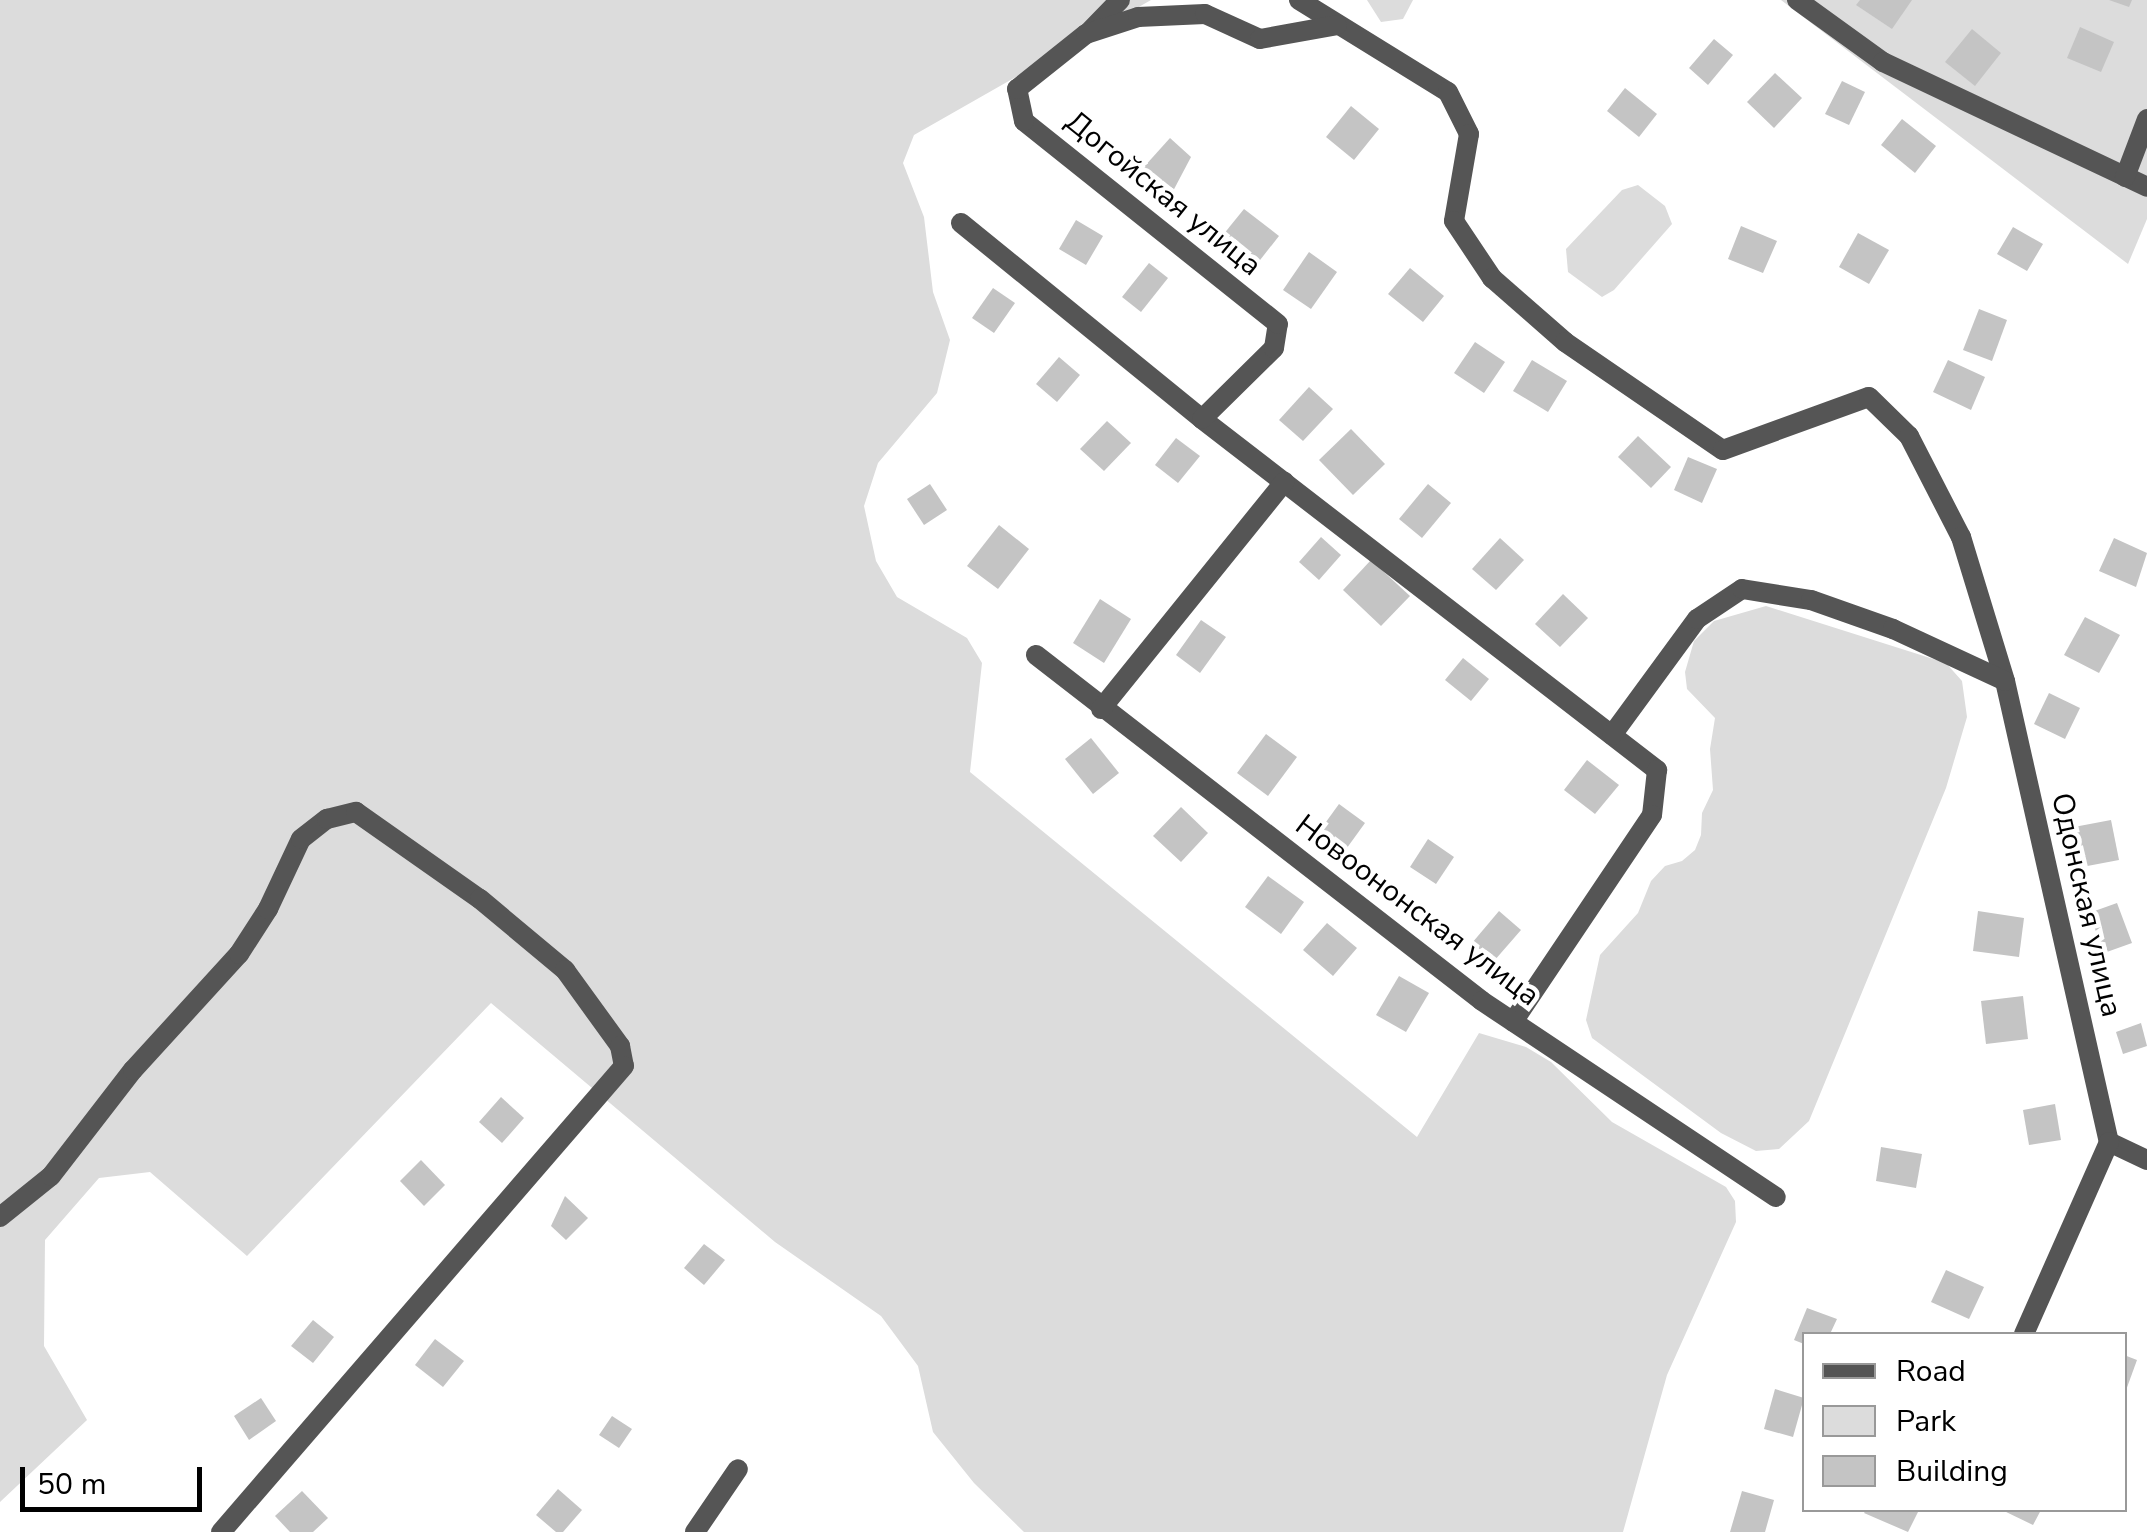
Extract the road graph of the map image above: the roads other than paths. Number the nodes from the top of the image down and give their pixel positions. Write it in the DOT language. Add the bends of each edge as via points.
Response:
graph roads {
  1 [pos="1120,0"];
  2 [pos="1299,0"];
  3 [pos="1797,0"];
  4 [pos="1336,26"];
  5 [pos="1086,34"];
  6 [pos="2147,118"];
  7 [pos="2125,177"];
  8 [pos="2147,187"];
  9 [pos="962,223"];
  10 [pos="1202,419"];
  11 [pos="1284,482"];
  12 [pos="1036,656"];
  13 [pos="2005,681"];
  14 [pos="1101,710"];
  15 [pos="1612,735"];
  16 [pos="1513,1022"];
  17 [pos="2109,1142"];
  18 [pos="2147,1160"];
  19 [pos="1776,1197"];
  20 [pos="0,1217"];
  21 [pos="2025,1332"];
  22 [pos="738,1469"];
  23 [pos="221,1532"];
  24 [pos="696,1532"];
  1 -- 5 [label="street"];
  2 -- 4 [label="street"];
  3 -- 7 [label="street" via="1882,62"];
  4 -- 5 [label="street, Догойская улица" via="1260,39 1204,14 1138,17"];
  4 -- 13 [label="street, Одонская улица" via="1448,92 1469,134 1454,221 1492,278 1565,342 1723,450 1869,398 1910,436 1961,537"];
  5 -- 10 [label="street, Догойская улица" via="1017,88 1024,122 1278,324 1274,348"];
  6 -- 7 [label="street"];
  7 -- 8 [label="street"];
  9 -- 10 [label="street"];
  10 -- 11 [label="street"];
  11 -- 14 [label="street"];
  11 -- 15 [label="street"];
  12 -- 14 [label="street, Новоононская улица"];
  13 -- 15 [label="street" via="1811,600 1742,589 1697,618"];
  13 -- 17 [label="street, Одонская улица"];
  14 -- 16 [label="street, Новоононская улица"];
  15 -- 16 [label="street" via="1657,770 1652,815"];
  16 -- 19 [label="street, Новоононская улица"];
  17 -- 18 [label="street"];
  17 -- 21 [label="street"];
  20 -- 23 [label="street" via="52,1176 133,1070 239,954 301,839 327,819 356,812 480,899 565,970 620,1046 624,1066"];
  22 -- 24 [label="street"];
}
